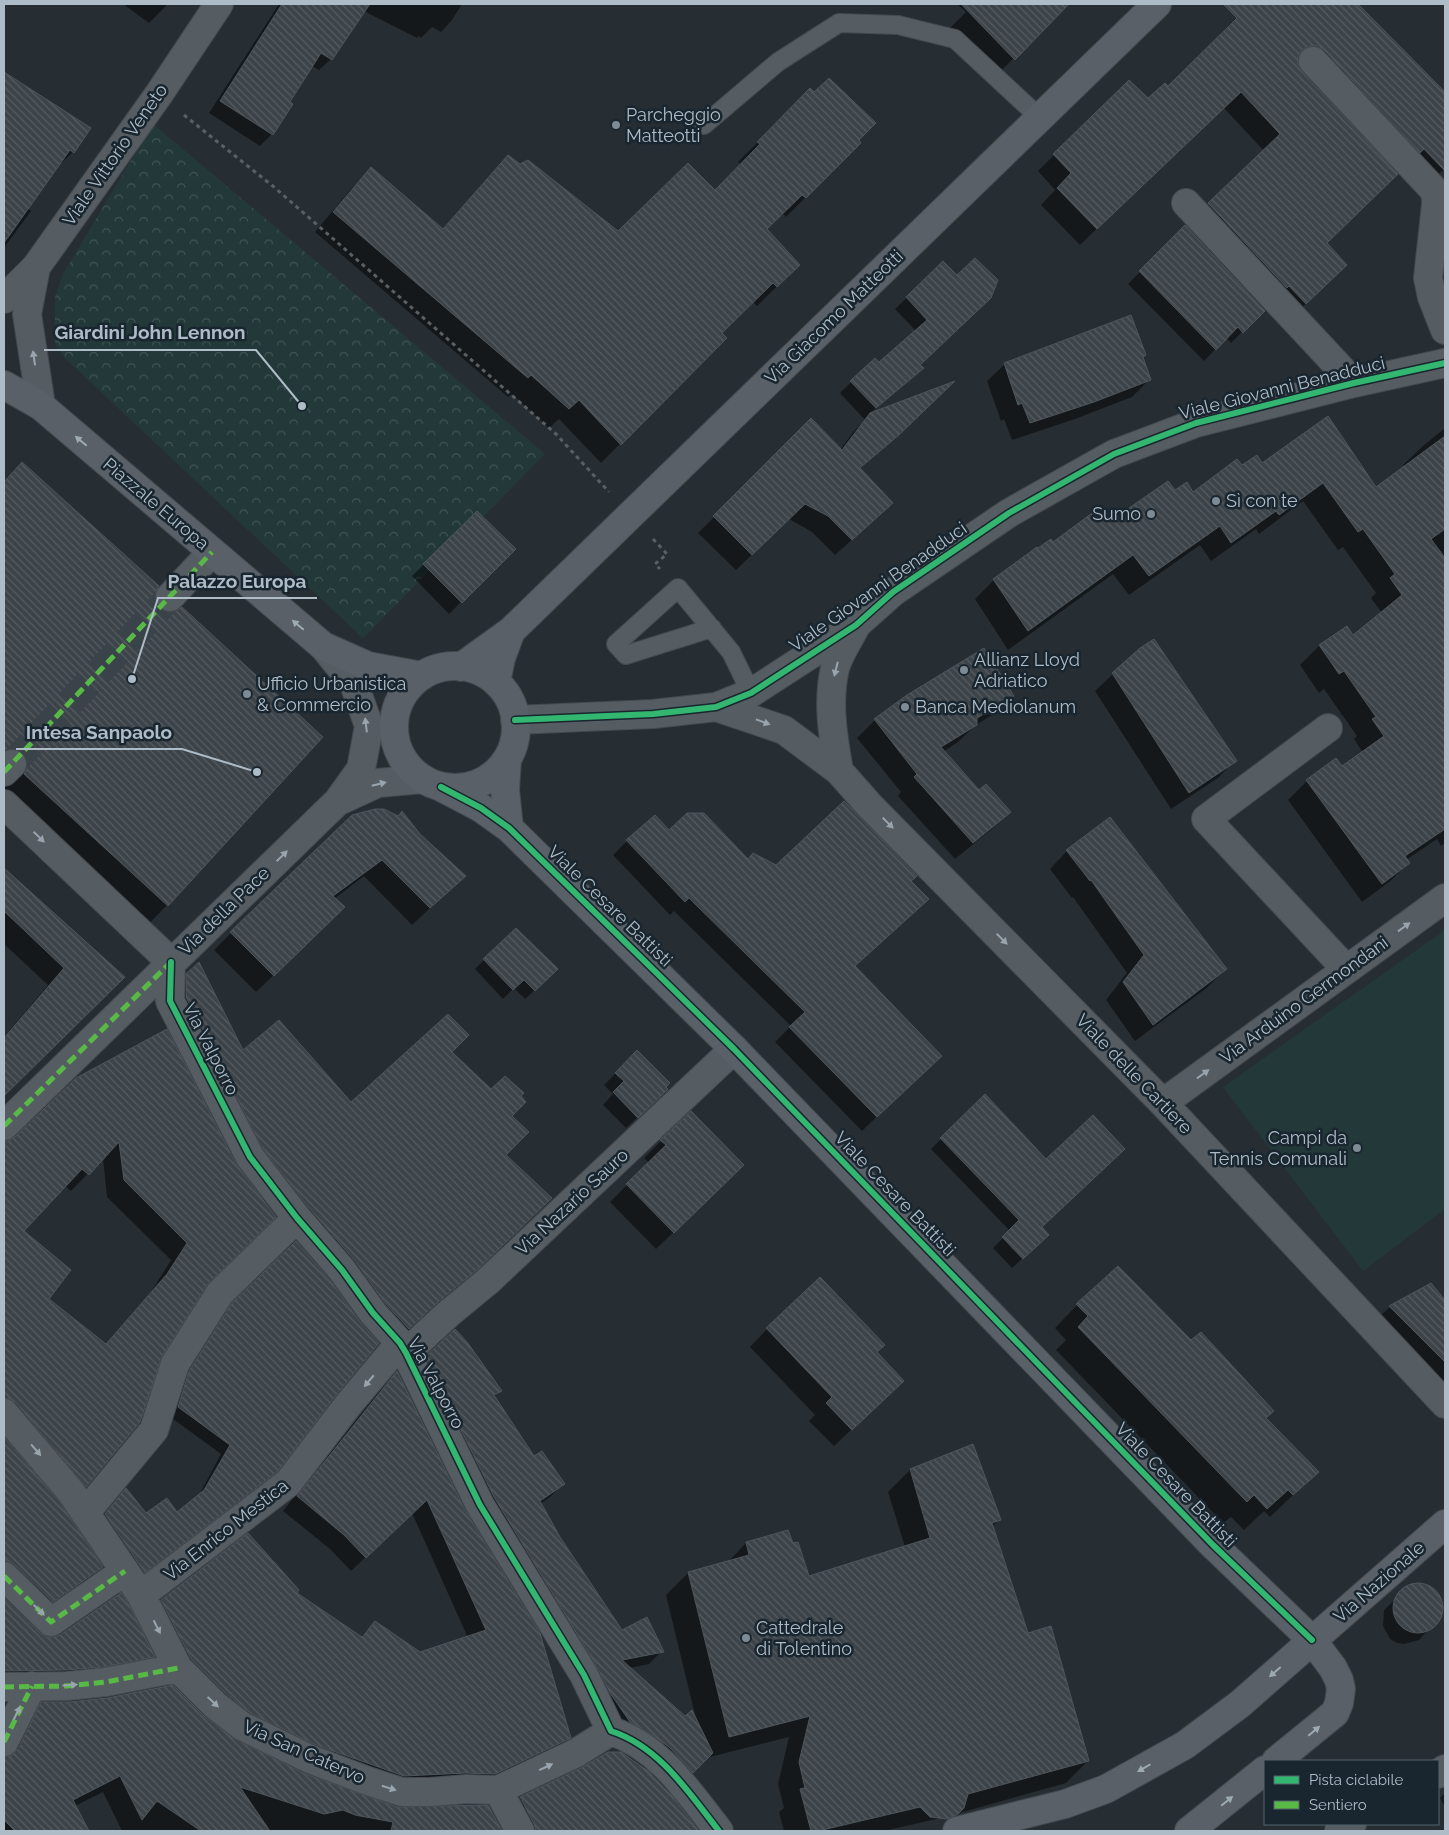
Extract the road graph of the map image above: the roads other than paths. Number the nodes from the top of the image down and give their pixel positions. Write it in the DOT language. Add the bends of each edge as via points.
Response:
graph roads {
  1 [pos="219,4"];
  2 [pos="1157,4"];
  3 [pos="1313,61"];
  4 [pos="1040,118"];
  5 [pos="704,125"];
  6 [pos="1186,203"];
  7 [pos="36,266"];
  8 [pos="4,299"];
  9 [pos="1445,330"];
  10 [pos="1445,363"];
  11 [pos="1354,383"];
  12 [pos="8,393"];
  13 [pos="41,406"];
  14 [pos="212,552"];
  15 [pos="170,596"];
  16 [pos="856,625"];
  17 [pos="712,628"];
  18 [pos="511,631"];
  19 [pos="323,646"];
  20 [pos="461,667"];
  21 [pos="422,676"];
  22 [pos="496,682"];
  23 [pos="751,693"];
  24 [pos="716,707"];
  25 [pos="515,720"];
  26 [pos="1328,728"];
  27 [pos="507,760"];
  28 [pos="839,771"];
  29 [pos="432,783"];
  30 [pos="338,801"];
  31 [pos="4,804"];
  32 [pos="509,828"];
  33 [pos="1445,898"];
  34 [pos="171,962"];
  35 [pos="1346,969"];
  36 [pos="734,1049"];
  37 [pos="1163,1103"];
  38 [pos="4,1126"];
  39 [pos="297,1218"];
  40 [pos="403,1348"];
  41 [pos="1445,1404"];
  42 [pos="4,1414"];
  43 [pos="85,1513"];
  44 [pos="1445,1524"];
  45 [pos="125,1571"];
  46 [pos="4,1576"];
  47 [pos="141,1595"];
  48 [pos="1312,1640"];
  49 [pos="178,1668"];
  50 [pos="32,1686"];
  51 [pos="4,1687"];
  52 [pos="611,1731"];
  53 [pos="4,1742"];
  54 [pos="1277,1760"];
  55 [pos="1264,1771"];
  56 [pos="498,1790"];
  57 [pos="1350,1825"];
  58 [pos="520,1831"];
  59 [pos="719,1831"];
  60 [pos="957,1831"];
  61 [pos="1189,1831"];
  62 [pos="1339,1831"];
  1 -- 7 [label="street, Viale Vittorio Veneto"];
  2 -- 4 [label="street, Via Giacomo Matteotti"];
  3 -- 9 [label="street" via="1433,189 1436,205 1428,278"];
  4 -- 5 [label="lane" via="955,39 898,25 839,23 778,62"];
  4 -- 18 [label="street, Via Giacomo Matteotti"];
  6 -- 11 [label="street"];
  7 -- 8 [label="street, Viale Vittorio Veneto"];
  13 -- 7 [label="street, one-way" via="27,314"];
  10 -- 11 [label="street, Viale Giovanni Benadduci"];
  11 -- 16 [label="street, Viale Giovanni Benadduci" via="1196,422 1114,454 1009,513 893,592"];
  12 -- 13 [label="street, Piazzale Europa"];
  14 -- 13 [label="street, Piazzale Europa, one-way"];
  14 -- 15 [label="street"];
  19 -- 14 [label="street, Piazzale Europa, one-way"];
  16 -- 23 [label="street, Viale Giovanni Benadduci"];
  16 -- 28 [label="street, one-way" via="836,666 831,701"];
  17 -- 17 [label="lane" via="678,588 616,644 626,655"];
  17 -- 23 [label="lane" via="731,652"];
  18 -- 20 [label="street, Via Giacomo Matteotti"];
  18 -- 22 [label="street, Via Giacomo Matteotti"];
  19 -- 21 [label="street, Piazzale Europa" via="368,666"];
  30 -- 19 [label="street, Via della Pace, one-way" via="361,769 368,726 354,684"];
  20 -- 21 [label="street" via="440,668"];
  20 -- 22 [label="street" via="480,672"];
  21 -- 29 [label="street" via="406,690 396,708 394,728 397,748 408,766"];
  22 -- 25 [label="street" via="508,696"];
  23 -- 24 [label="street, Viale Giovanni Benadduci"];
  24 -- 25 [label="street, Viale Giovanni Benadduci" via="653,714"];
  24 -- 28 [label="street, Viale delle Cartiere, one-way" via="784,730"];
  25 -- 27 [label="street" via="516,732"];
  26 -- 35 [label="street" via="1206,819"];
  27 -- 29 [label="street" via="478,783 460,788"];
  27 -- 32 [label="street" via="505,790"];
  28 -- 37 [label="street, Viale delle Cartiere, one-way"];
  30 -- 29 [label="street, Via della Pace, one-way" via="378,783"];
  29 -- 32 [label="street, Viale Cesare Battisti" via="481,808"];
  34 -- 30 [label="street, Via della Pace, one-way"];
  31 -- 34 [label="street, one-way"];
  32 -- 36 [label="street, Viale Cesare Battisti"];
  35 -- 33 [label="street, Via Arduino Germondani, one-way"];
  34 -- 38 [label="street, Via della Pace"];
  34 -- 39 [label="street, Via Valporro" via="170,1001 250,1157"];
  37 -- 35 [label="street, Via Arduino Germondani, one-way"];
  36 -- 40 [label="street, Via Nazario Sauro" via="488,1281"];
  36 -- 48 [label="street, Viale Cesare Battisti" via="1213,1545"];
  37 -- 41 [label="street, Viale delle Cartiere"];
  39 -- 40 [label="street, Via Valporro"];
  39 -- 43 [label="street" via="220,1293 175,1364 154,1430"];
  40 -- 47 [label="street, Via Enrico Mestica, one-way" via="348,1406 288,1483"];
  40 -- 52 [label="street, Via Valporro" via="480,1505 584,1675"];
  42 -- 43 [label="street, Via San Catervo, one-way"];
  43 -- 45 [label="street, Via San Catervo"];
  44 -- 48 [label="street, Via Nazionale"];
  46 -- 45 [label="street, one-way" via="51,1622"];
  45 -- 47 [label="street, Via San Catervo"];
  47 -- 49 [label="street, Via San Catervo, one-way"];
  54 -- 48 [label="street, Viale Cesare Battisti, one-way" via="1335,1713 1339,1703 1339,1680"];
  48 -- 60 [label="street, Via Nazionale, one-way" via="1240,1704 1185,1745 1106,1789 1065,1804"];
  50 -- 49 [label="street, one-way" via="106,1682"];
  49 -- 56 [label="street, Via San Catervo, one-way" via="215,1705 242,1726 310,1759 402,1792"];
  50 -- 51 [label="street"];
  53 -- 50 [label="street, one-way"];
  56 -- 52 [label="street, Via San Catervo, one-way" via="576,1753"];
  52 -- 59 [label="street" via="648,1750 680,1780"];
  61 -- 55 [label="street, one-way"];
  56 -- 58 [label="street"];
  57 -- 62 [label="street"];
}
